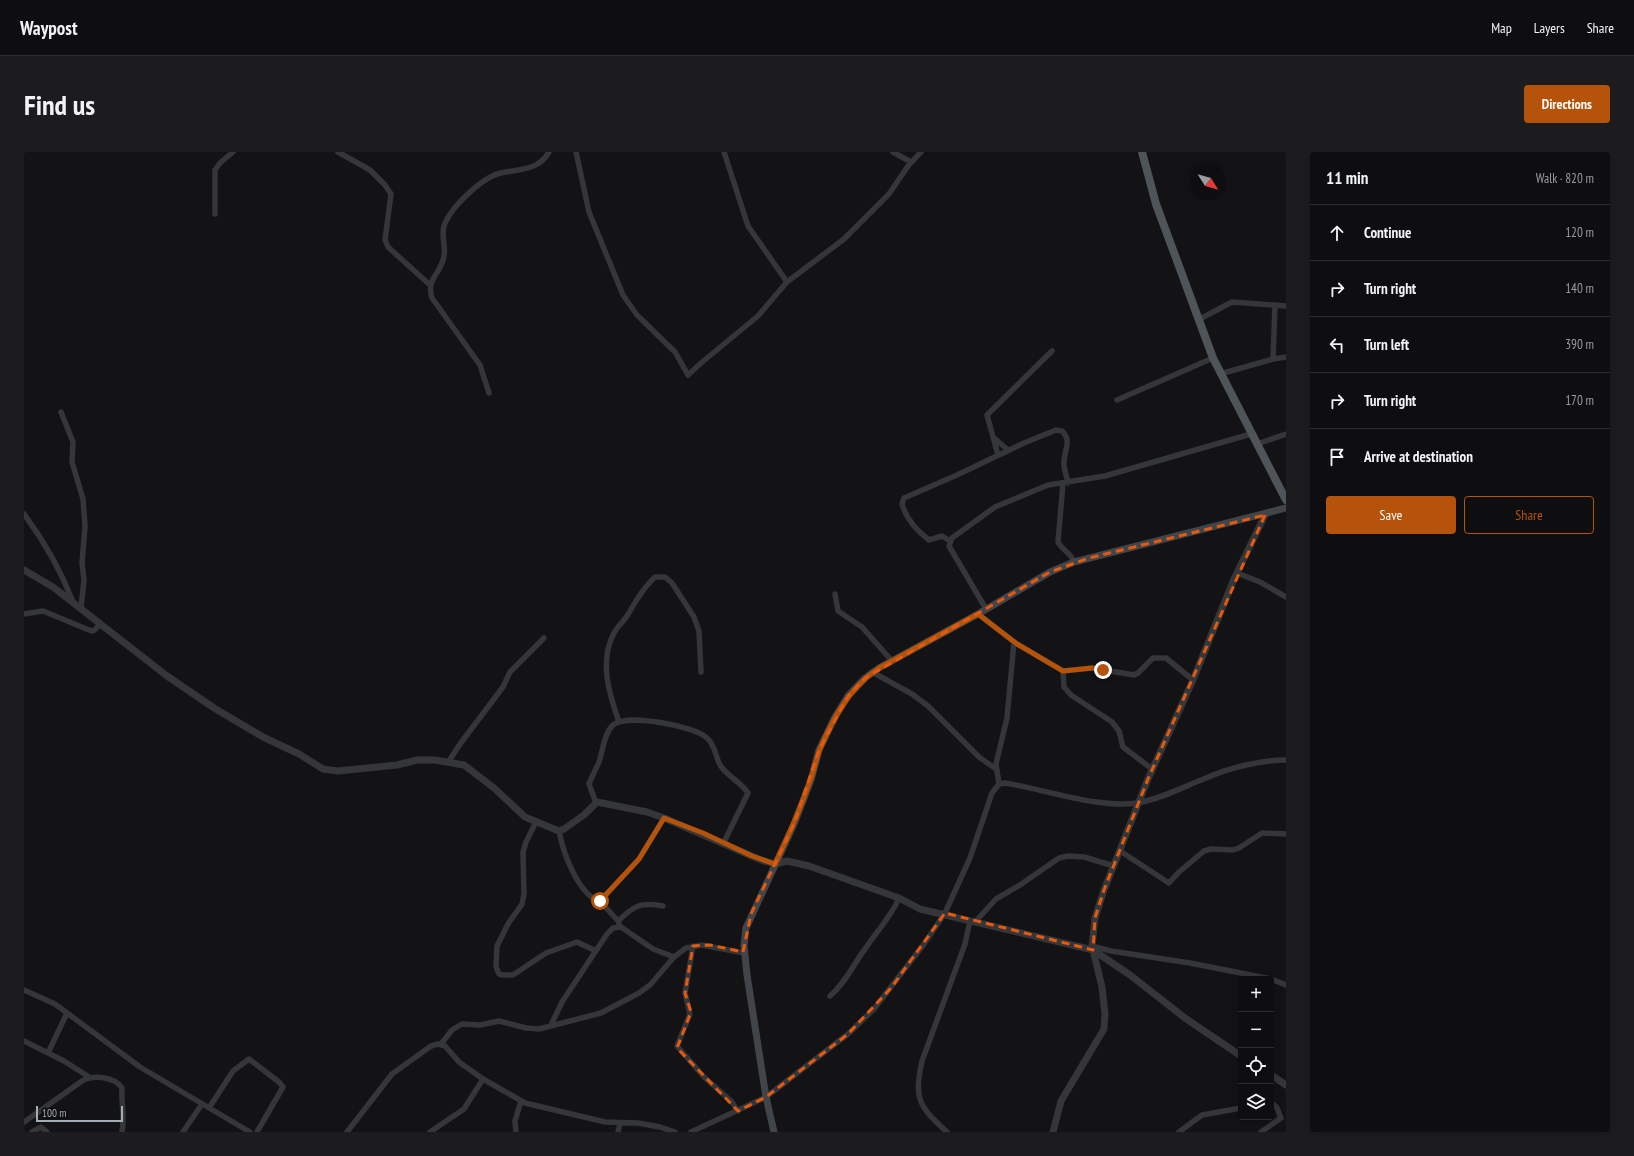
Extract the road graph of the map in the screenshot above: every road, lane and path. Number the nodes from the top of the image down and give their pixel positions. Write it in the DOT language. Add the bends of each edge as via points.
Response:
graph roads {
  1 [pos="233,152"];
  2 [pos="338,152"];
  3 [pos="549,152"];
  4 [pos="576,152"];
  5 [pos="724,152"];
  6 [pos="893,152"];
  7 [pos="921,152"];
  8 [pos="1142,152"];
  9 [pos="911,162"];
  10 [pos="215,214"];
  11 [pos="787,282"];
  12 [pos="430,285"];
  13 [pos="1274,305"];
  14 [pos="1286,306"];
  15 [pos="1198,320"];
  16 [pos="1052,351"];
  17 [pos="1286,357"];
  18 [pos="1213,358"];
  19 [pos="1273,359"];
  20 [pos="1220,374"];
  21 [pos="489,394"];
  22 [pos="1117,400"];
  23 [pos="61,412"];
  24 [pos="1251,434"];
  25 [pos="1286,434"];
  26 [pos="994,438"];
  27 [pos="1257,444"];
  28 [pos="1008,450"];
  29 [pos="998,455"];
  30 [pos="1065,483"];
  31 [pos="1286,500"];
  32 [pos="1286,508"];
  33 [pos="24,514"];
  34 [pos="1265,515"];
  35 [pos="950,541"];
  36 [pos="1074,562"];
  37 [pos="24,570"];
  38 [pos="1237,573"];
  39 [pos="835,594"];
  40 [pos="1286,597"];
  41 [pos="73,602"];
  42 [pos="81,608"];
  43 [pos="986,609"];
  44 [pos="24,614"];
  45 [pos="978,614"];
  46 [pos="101,624"];
  47 [pos="544,638"];
  48 [pos="1014,642"];
  49 [pos="892,661"];
  50 [pos="1063,671"];
  51 [pos="701,672"];
  52 [pos="872,672"];
  53 [pos="1193,680"];
  54 [pos="619,722"];
  55 [pos="1286,760"];
  56 [pos="449,761"];
  57 [pos="996,769"];
  58 [pos="1152,769"];
  59 [pos="1000,784"];
  60 [pos="596,803"];
  61 [pos="1139,803"];
  62 [pos="664,818"];
  63 [pos="536,822"];
  64 [pos="559,830"];
  65 [pos="1286,834"];
  66 [pos="723,844"];
  67 [pos="1120,851"];
  68 [pos="775,864"];
  69 [pos="1114,866"];
  70 [pos="899,898"];
  71 [pos="600,902"];
  72 [pos="663,906"];
  73 [pos="945,914"];
  74 [pos="972,921"];
  75 [pos="619,924"];
  76 [pos="693,946"];
  77 [pos="1092,948"];
  78 [pos="596,951"];
  79 [pos="744,953"];
  80 [pos="674,957"];
  81 [pos="1256,976"];
  82 [pos="1274,980"];
  83 [pos="1286,985"];
  84 [pos="24,990"];
  85 [pos="830,996"];
  86 [pos="67,1013"];
  87 [pos="552,1026"];
  88 [pos="24,1041"];
  89 [pos="441,1044"];
  90 [pos="48,1053"];
  91 [pos="1238,1054"];
  92 [pos="89,1077"];
  93 [pos="1274,1077"];
  94 [pos="483,1079"];
  95 [pos="1286,1085"];
  96 [pos="766,1097"];
  97 [pos="521,1101"];
  98 [pos="202,1104"];
  99 [pos="1274,1105"];
  100 [pos="209,1108"];
  101 [pos="1238,1109"];
  102 [pos="738,1111"];
  103 [pos="24,1122"];
  104 [pos="620,1124"];
  105 [pos="32,1132"];
  106 [pos="47,1132"];
  107 [pos="122,1132"];
  108 [pos="183,1132"];
  109 [pos="250,1132"];
  110 [pos="257,1132"];
  111 [pos="347,1132"];
  112 [pos="430,1132"];
  113 [pos="516,1132"];
  114 [pos="618,1132"];
  115 [pos="674,1132"];
  116 [pos="691,1132"];
  117 [pos="774,1132"];
  118 [pos="947,1132"];
  119 [pos="1053,1132"];
  120 [pos="1179,1132"];
  121 [pos="1261,1132"];
  1 -- 10 [label="street" via="215,170"];
  2 -- 12 [label="street" via="370,170 388,188 391,198 385,240 388,247"];
  3 -- 12 [label="street" via="543,161 533,168 495,175 468,193 444,225 444,257"];
  4 -- 11 [label="street" via="589,212 623,295 637,315 675,352 688,376 758,316"];
  5 -- 11 [label="street" via="748,226"];
  6 -- 9 [label="street"];
  7 -- 9 [label="street"];
  8 -- 15 [label="main road" via="1156,204"];
  9 -- 11 [label="street" via="888,194 854,230"];
  12 -- 21 [label="street" via="432,298 480,365"];
  13 -- 14 [label="street"];
  13 -- 15 [label="street" via="1232,302"];
  13 -- 19 [label="street"];
  15 -- 18 [label="main road"];
  16 -- 26 [label="street" via="987,415"];
  17 -- 19 [label="street"];
  18 -- 20 [label="main road"];
  18 -- 22 [label="street"];
  19 -- 20 [label="street"];
  20 -- 24 [label="main road"];
  23 -- 42 [label="street" via="73,442 72,462 83,499 85,526"];
  24 -- 27 [label="main road"];
  24 -- 30 [label="street" via="1105,476"];
  25 -- 27 [label="street"];
  26 -- 28 [label="street"];
  26 -- 29 [label="street"];
  27 -- 31 [label="main road"];
  28 -- 29 [label="street"];
  28 -- 30 [label="street" via="1056,430 1062,431 1068,442 1064,465"];
  29 -- 35 [label="street" via="902,500 906,513 926,537 931,540 944,536"];
  30 -- 35 [label="street" via="1048,485 999,505"];
  30 -- 36 [label="street" via="1058,542"];
  32 -- 34 [label="main road"];
  33 -- 41 [label="street" via="38,533"];
  34 -- 36 [label="main road"];
  34 -- 38 [label="street"];
  35 -- 43 [label="street" via="950,549"];
  36 -- 43 [label="main road" via="1050,572"];
  37 -- 41 [label="street"];
  38 -- 40 [label="street" via="1260,582"];
  38 -- 53 [label="street"];
  39 -- 49 [label="street" via="838,611 862,627"];
  41 -- 42 [label="street"];
  42 -- 46 [label="street"];
  43 -- 45 [label="main road"];
  44 -- 46 [label="street" via="43,611 93,631"];
  45 -- 48 [label="street"];
  45 -- 49 [label="main road"];
  46 -- 56 [label="street" via="167,676 214,708 262,738 299,754 323,769 334,771 397,765 417,760"];
  47 -- 56 [label="street" via="510,672 503,687"];
  48 -- 50 [label="street"];
  48 -- 57 [label="street" via="1007,718"];
  49 -- 52 [label="main road"];
  50 -- 53 [label="street" via="1092,668 1134,675 1153,658 1166,658"];
  50 -- 58 [label="street" via="1064,687 1070,695 1112,722 1119,731 1123,747"];
  51 -- 54 [label="street" via="699,631 694,617 672,583 665,577 655,577 643,588 614,633 609,648 607,685"];
  52 -- 57 [label="street" via="928,706 979,757"];
  52 -- 68 [label="main road" via="848,696 835,717 819,750 811,780"];
  53 -- 58 [label="street"];
  54 -- 60 [label="street" via="612,726 606,736 599,763 589,784"];
  54 -- 66 [label="street" via="672,725 704,736 712,743 721,766 748,794"];
  55 -- 61 [label="street" via="1218,772"];
  56 -- 63 [label="street" via="464,765 477,774 524,816"];
  57 -- 59 [label="street"];
  58 -- 61 [label="street"];
  59 -- 61 [label="street" via="1124,805"];
  59 -- 73 [label="street" via="992,793 970,858"];
  60 -- 62 [label="street" via="647,812"];
  60 -- 64 [label="street" via="584,815"];
  61 -- 67 [label="street"];
  62 -- 66 [label="street"];
  62 -- 71 [label="street" via="639,859"];
  63 -- 64 [label="street"];
  63 -- 78 [label="street" via="524,852 523,899 500,938 496,957 497,970 503,975 511,976 546,954 577,942"];
  64 -- 71 [label="street" via="568,860 580,885"];
  65 -- 67 [label="street" via="1262,833 1233,850 1204,851 1169,883"];
  66 -- 68 [label="street"];
  67 -- 69 [label="street"];
  68 -- 70 [label="street" via="787,861 809,866"];
  68 -- 79 [label="main road" via="748,921"];
  69 -- 74 [label="street" via="1084,858 1059,858 996,899"];
  69 -- 77 [label="street" via="1095,918"];
  70 -- 73 [label="street" via="920,909"];
  70 -- 85 [label="street" via="894,911 861,954 851,974"];
  71 -- 75 [label="street"];
  72 -- 75 [label="street" via="648,903 638,905"];
  73 -- 74 [label="street"];
  73 -- 96 [label="street" via="874,1009 848,1034"];
  74 -- 77 [label="street"];
  74 -- 118 [label="street" via="922,1061 918,1081 917,1092 923,1107"];
  75 -- 78 [label="street" via="607,934"];
  75 -- 80 [label="street" via="653,949"];
  76 -- 79 [label="street" via="710,945"];
  76 -- 80 [label="street" via="681,950"];
  76 -- 102 [label="street" via="685,993 690,1014 677,1046"];
  77 -- 81 [label="street"];
  77 -- 91 [label="street" via="1185,1018"];
  77 -- 119 [label="street" via="1102,987 1104,1029 1061,1101"];
  78 -- 87 [label="street" via="562,1002"];
  79 -- 96 [label="main road"];
  80 -- 87 [label="street" via="656,979 639,993 601,1013"];
  82 -- 83 [label="street"];
  84 -- 86 [label="street" via="55,1004"];
  86 -- 90 [label="street"];
  86 -- 98 [label="street" via="140,1067"];
  87 -- 89 [label="street" via="526,1028 500,1021 480,1025 462,1024 452,1030"];
  88 -- 90 [label="street"];
  89 -- 94 [label="street" via="459,1062"];
  89 -- 111 [label="street" via="431,1046 392,1074"];
  90 -- 92 [label="street"];
  92 -- 103 [label="street"];
  92 -- 107 [label="street" via="101,1078 121,1086 125,1117"];
  93 -- 95 [label="street"];
  94 -- 97 [label="street"];
  94 -- 112 [label="street" via="464,1109"];
  96 -- 102 [label="street"];
  96 -- 117 [label="main road"];
  97 -- 104 [label="street"];
  97 -- 113 [label="street" via="515,1121"];
  98 -- 100 [label="street"];
  98 -- 108 [label="street"];
  99 -- 121 [label="street" via="1281,1118"];
  100 -- 109 [label="street"];
  100 -- 110 [label="street" via="233,1071 249,1059 282,1087"];
  101 -- 120 [label="street" via="1202,1115"];
  102 -- 116 [label="street"];
  104 -- 114 [label="street"];
  104 -- 115 [label="street" via="638,1123"];
  105 -- 106 [label="street" via="41,1127"];
}
